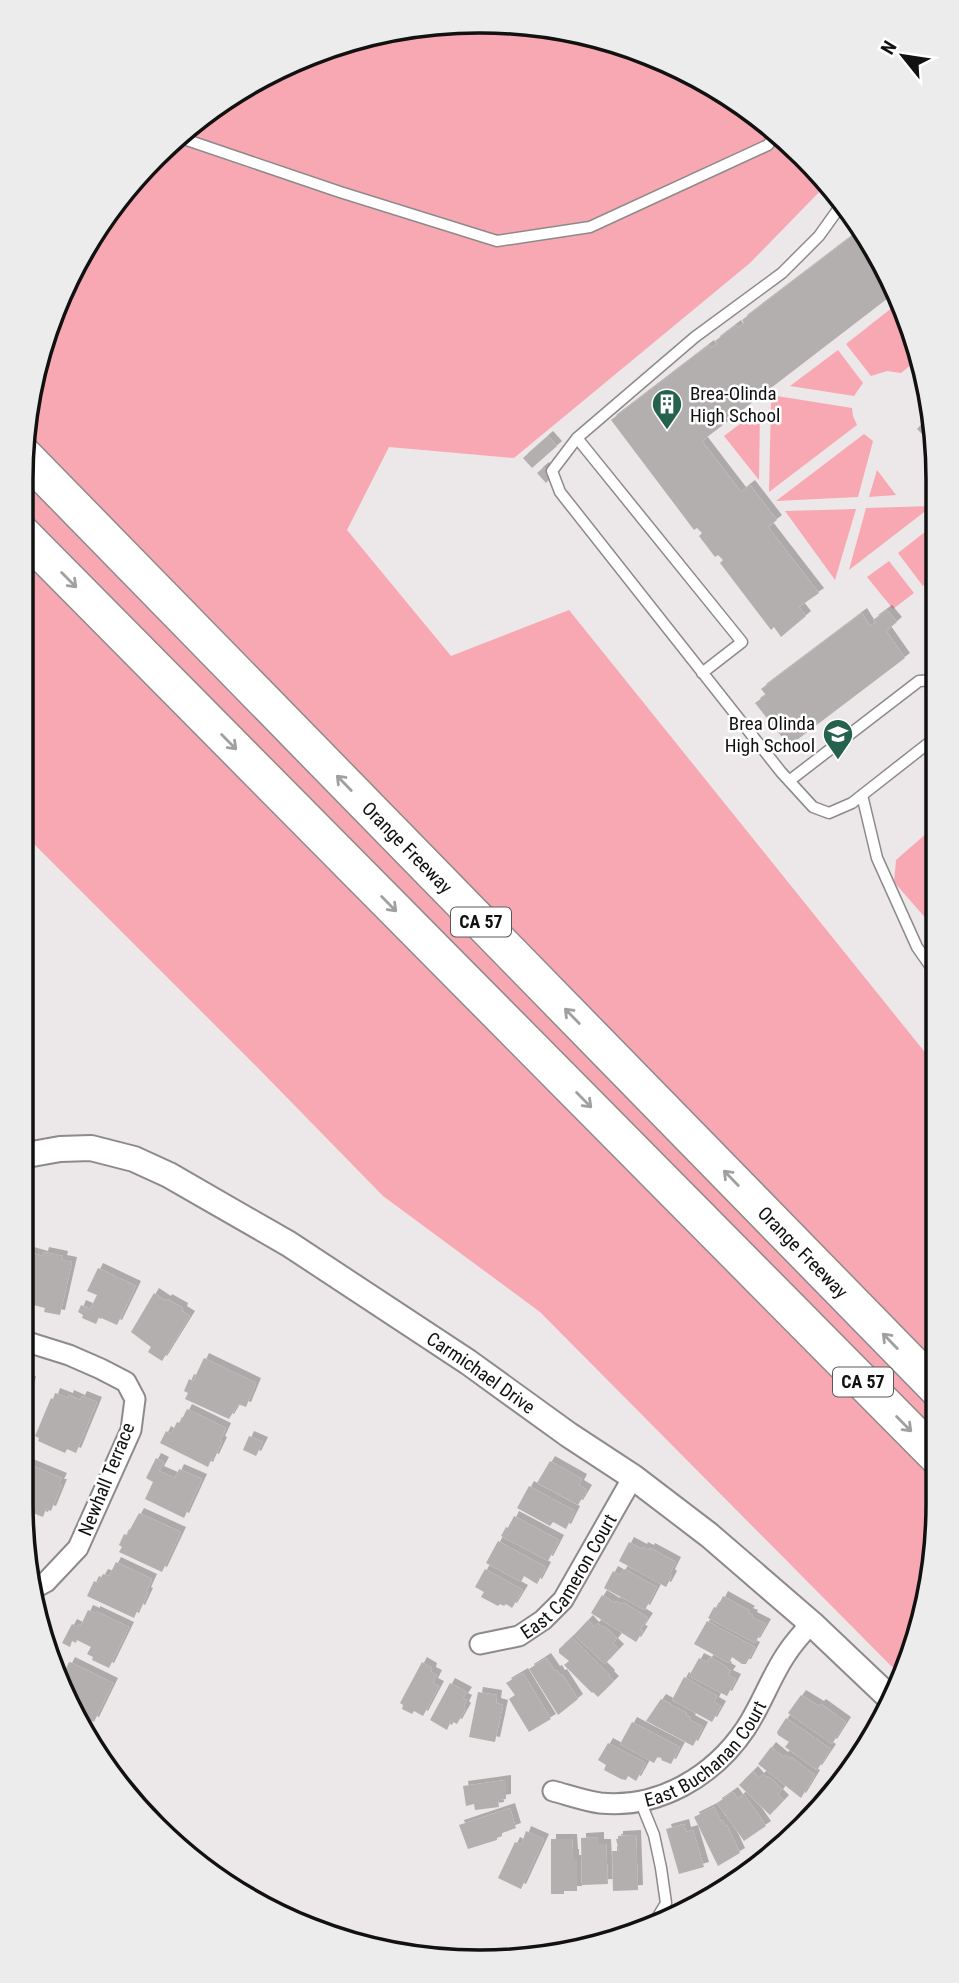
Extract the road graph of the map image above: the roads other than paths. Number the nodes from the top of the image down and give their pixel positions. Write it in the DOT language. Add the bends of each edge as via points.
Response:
graph roads {
  1 [pos="189,141"];
  2 [pos="771,141"];
  3 [pos="836,212"];
  4 [pos="577,438"];
  5 [pos="34,465"];
  6 [pos="33,544"];
  7 [pos="702,673"];
  8 [pos="926,681"];
  9 [pos="926,745"];
  10 [pos="789,781"];
  11 [pos="862,795"];
  12 [pos="926,960"];
  13 [pos="33,1154"];
  14 [pos="33,1344"];
  15 [pos="926,1378"];
  16 [pos="926,1446"];
  17 [pos="633,1477"];
  18 [pos="41,1585"];
  19 [pos="811,1623"];
  20 [pos="480,1644"];
  21 [pos="884,1692"];
  22 [pos="553,1791"];
  23 [pos="641,1803"];
  24 [pos="661,1911"];
  1 -- 2 [label="lane" via="497,241 590,227"];
  3 -- 4 [label="lane" via="782,273 695,337"];
  4 -- 7 [label="lane" via="552,471 560,492"];
  4 -- 7 [label="lane" via="742,642"];
  15 -- 5 [label="highway, Orange Freeway / CA 57, one-way"];
  6 -- 16 [label="highway, CA 57, one-way"];
  7 -- 10 [label="lane"];
  8 -- 10 [label="lane" via="919,681"];
  9 -- 11 [label="lane"];
  10 -- 11 [label="lane" via="813,807 829,813"];
  11 -- 12 [label="lane" via="877,858"];
  13 -- 17 [label="street, Carmichael Drive" via="91,1148 134,1158 169,1175 289,1244"];
  14 -- 18 [label="street, Newhall Terrace" via="126,1382 135,1399 131,1430 78,1548"];
  17 -- 19 [label="street, Carmichael Drive"];
  17 -- 20 [label="street, East Cameron Court" via="563,1600 519,1636"];
  19 -- 21 [label="street, Carmichael Drive"];
  19 -- 23 [label="street, East Buchanan Court" via="787,1654 747,1728 720,1761 683,1787"];
  22 -- 23 [label="street, East Buchanan Court" via="599,1803"];
  23 -- 24 [label="lane" via="662,1868 666,1903"];
}
